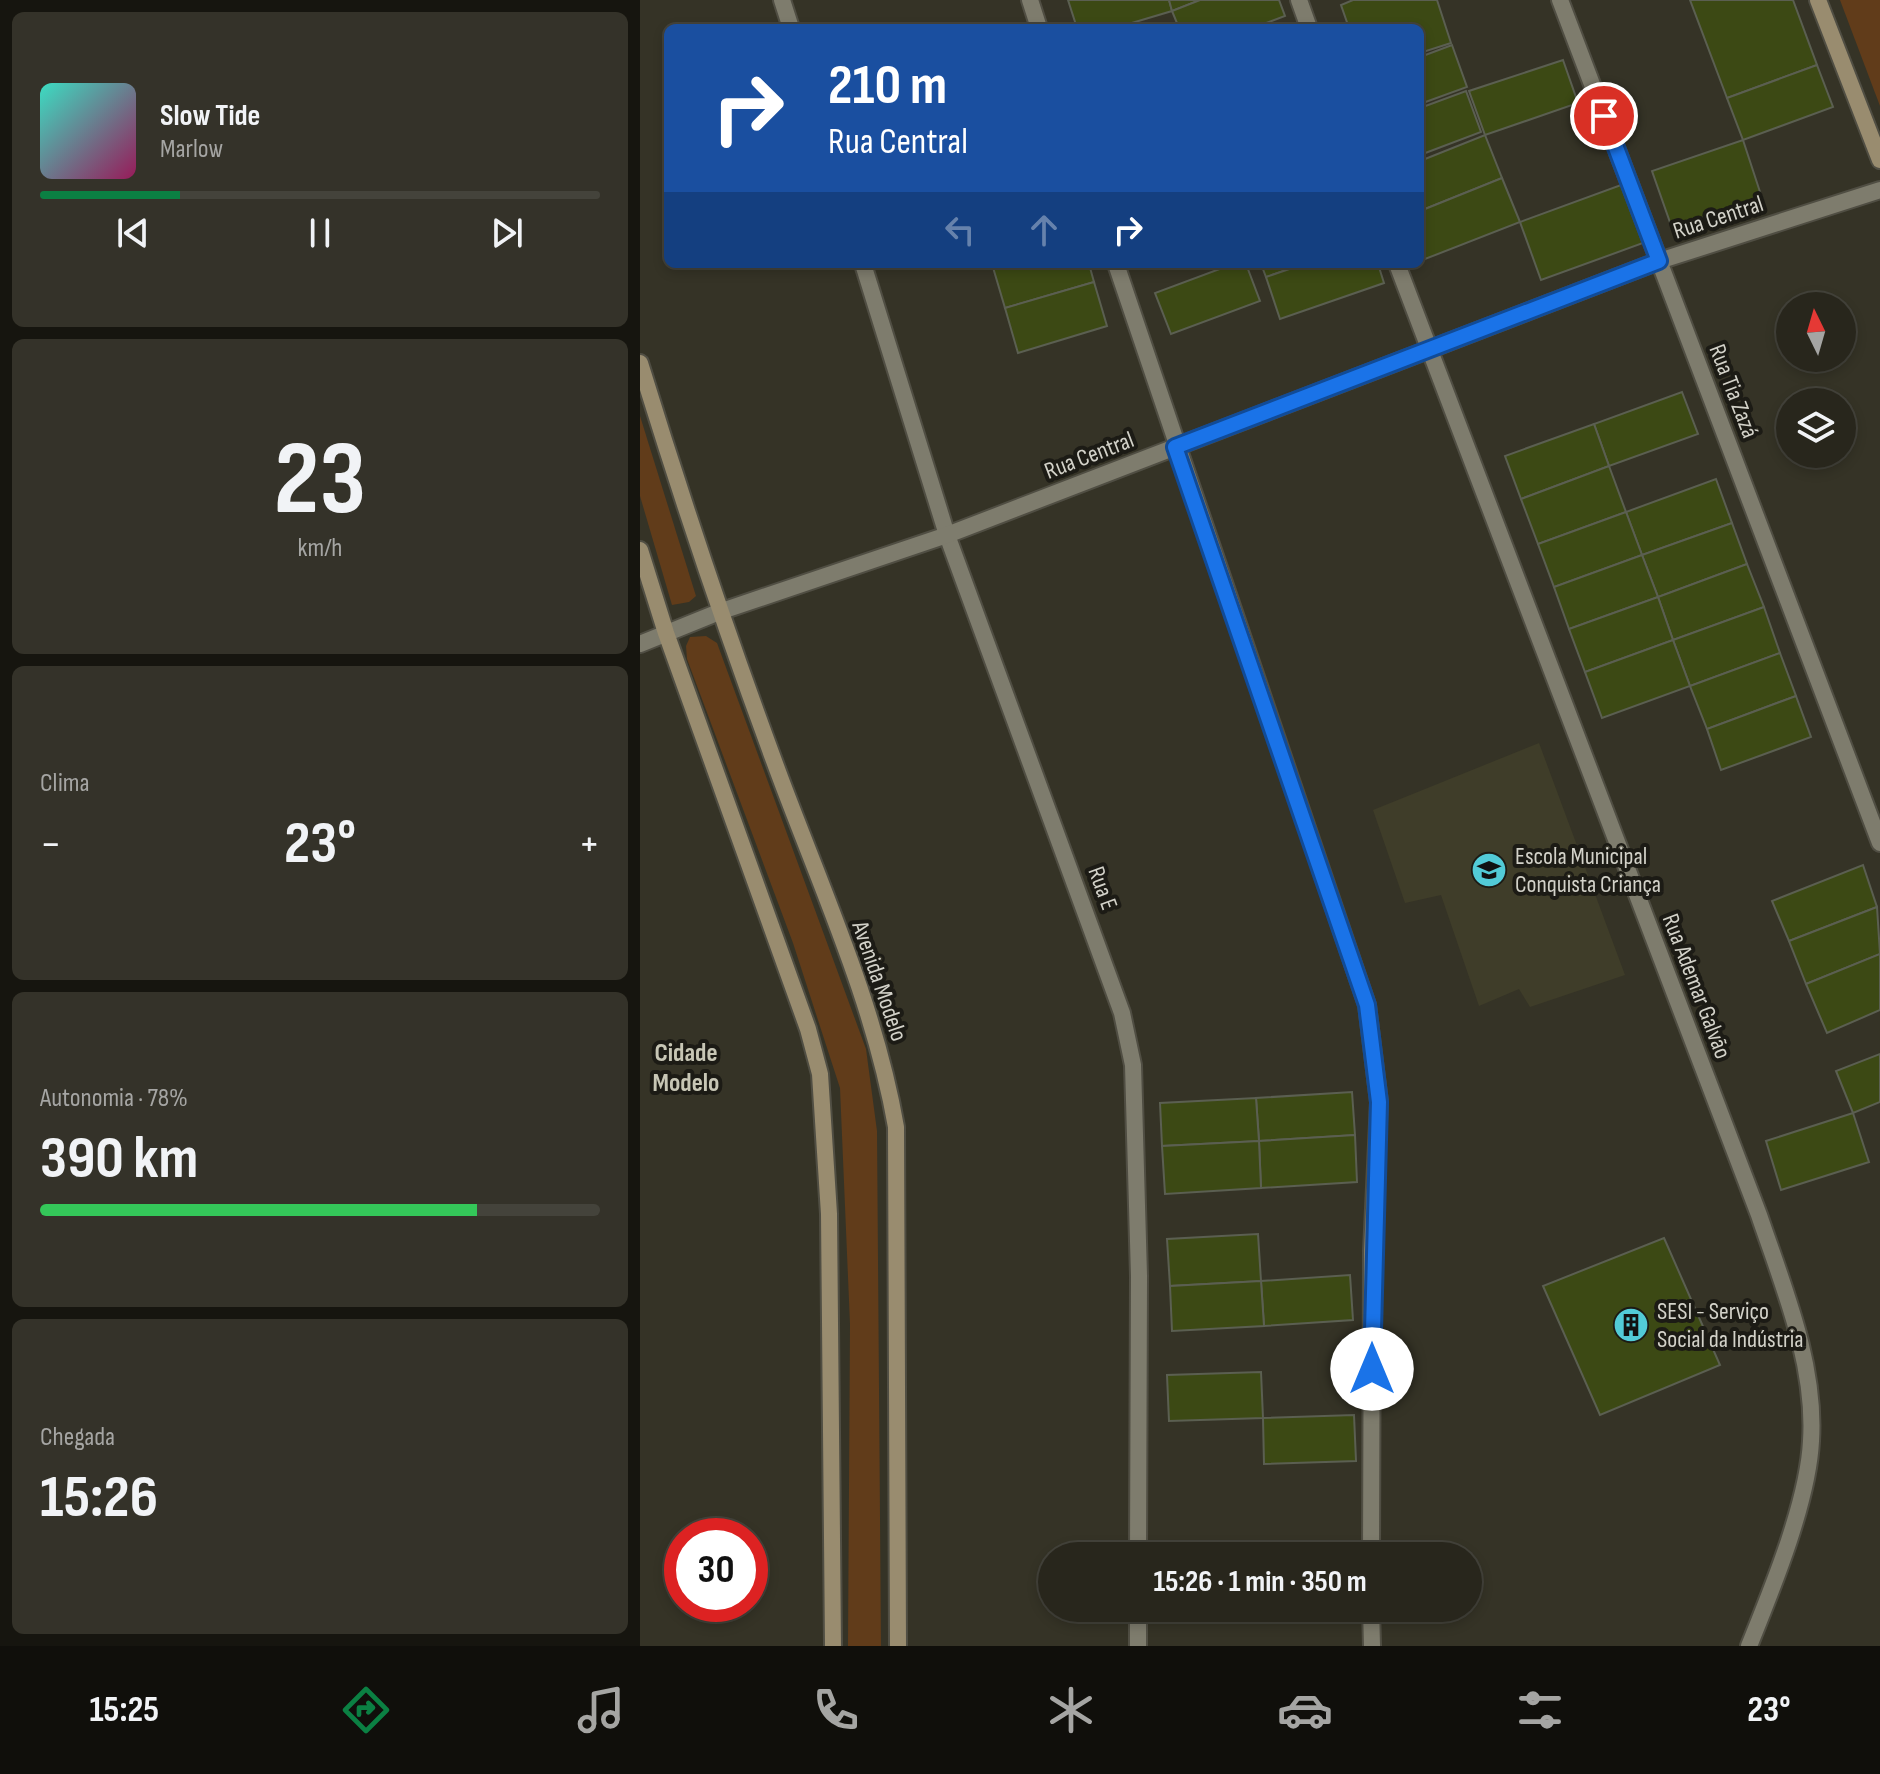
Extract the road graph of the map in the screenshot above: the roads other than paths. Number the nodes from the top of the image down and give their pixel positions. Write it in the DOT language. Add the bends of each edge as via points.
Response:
graph roads {
  1 [pos="782,0"];
  2 [pos="1030,0"];
  3 [pos="1299,0"];
  4 [pos="1560,0"];
  5 [pos="1818,0"];
  6 [pos="790,24"];
  7 [pos="1038,24"];
  8 [pos="1308,24"];
  9 [pos="1880,160"];
  10 [pos="1880,190"];
  11 [pos="1659,261"];
  12 [pos="864,268"];
  13 [pos="1117,268"];
  14 [pos="1398,268"];
  15 [pos="1429,350"];
  16 [pos="640,363"];
  17 [pos="1175,447"];
  18 [pos="947,535"];
  19 [pos="640,550"];
  20 [pos="719,612"];
  21 [pos="666,633"];
  22 [pos="640,644"];
  23 [pos="1880,843"];
  24 [pos="1138,1542"];
  25 [pos="1371,1542"];
  26 [pos="1138,1622"];
  27 [pos="1371,1622"];
  28 [pos="833,1646"];
  29 [pos="898,1646"];
  30 [pos="1138,1646"];
  31 [pos="1372,1646"];
  32 [pos="1749,1646"];
  1 -- 6 [label="street"];
  2 -- 7 [label="street"];
  3 -- 8 [label="street"];
  4 -- 11 [label="street, Rua Tia Zazá"];
  5 -- 9 [label="main road"];
  10 -- 11 [label="street, Rua Central"];
  11 -- 15 [label="street, Rua Central"];
  11 -- 23 [label="street, Rua Tia Zazá"];
  12 -- 18 [label="street, Rua E"];
  13 -- 17 [label="street"];
  14 -- 15 [label="street, Rua Ademar Galvão"];
  15 -- 17 [label="street, Rua Central"];
  15 -- 32 [label="street, Rua Ademar Galvão" via="1759,1215 1804,1361 1811,1443 1802,1494"];
  16 -- 20 [label="main road, Avenida Modelo"];
  17 -- 18 [label="street, Rua Central"];
  17 -- 25 [label="street" via="1367,1005 1379,1102 1372,1251"];
  18 -- 20 [label="street, Rua Central"];
  18 -- 24 [label="street, Rua E" via="1106,964 1133,1065"];
  19 -- 21 [label="main road"];
  20 -- 21 [label="street, Rua Central"];
  20 -- 29 [label="main road, Avenida Modelo" via="857,982 881,1054 896,1127"];
  21 -- 22 [label="street"];
  21 -- 28 [label="main road" via="820,1074 829,1214"];
  26 -- 30 [label="street"];
  27 -- 31 [label="street"];
}
